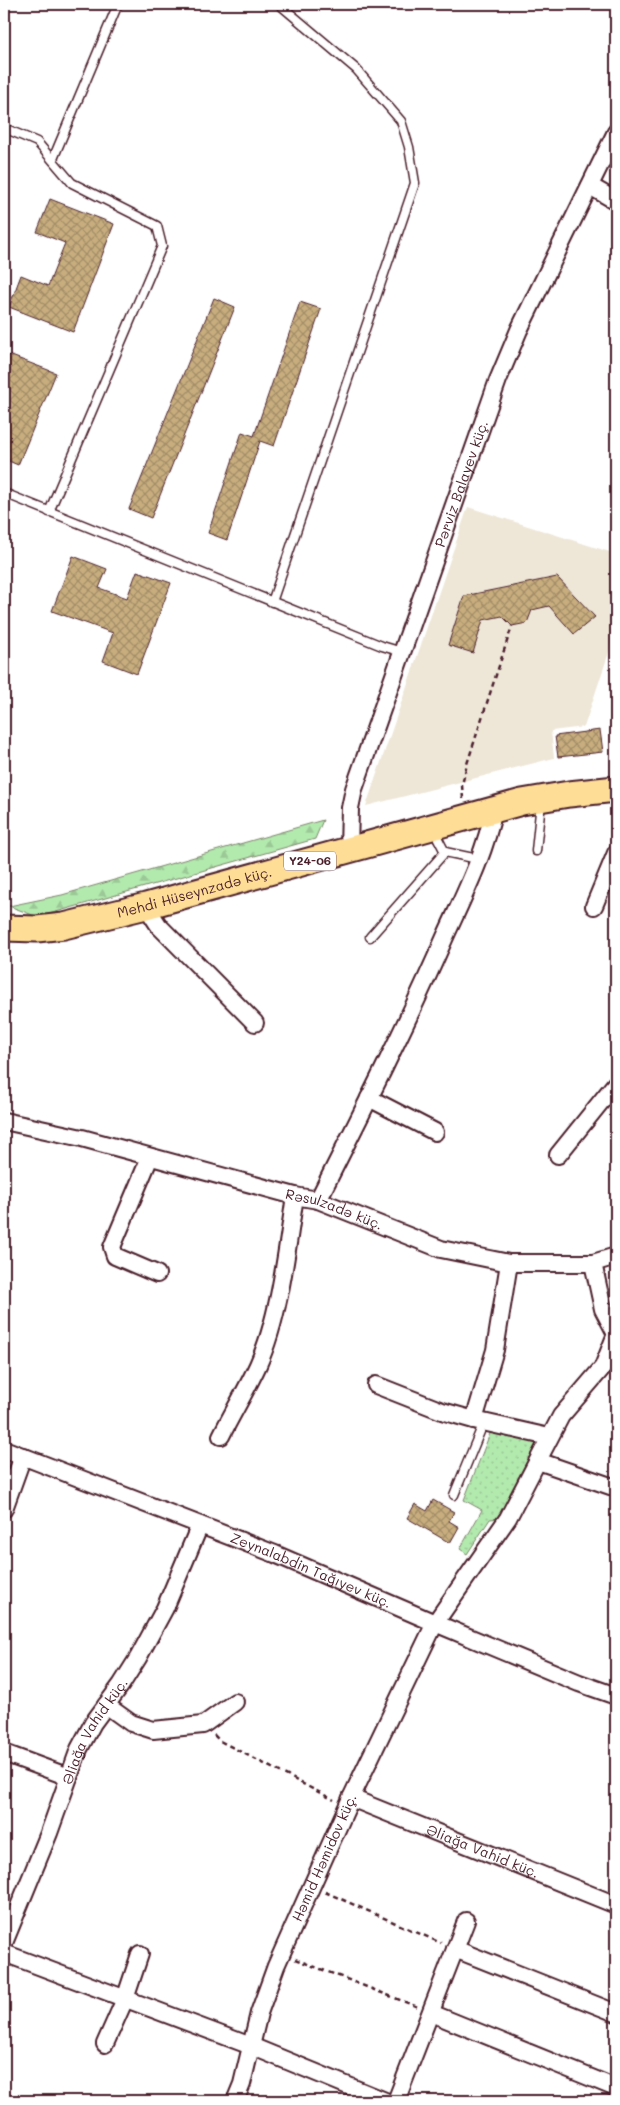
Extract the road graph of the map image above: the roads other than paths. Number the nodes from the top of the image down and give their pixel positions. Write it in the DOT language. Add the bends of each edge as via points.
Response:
graph roads {
  1 [pos="118,4"];
  2 [pos="279,4"];
  3 [pos="4,128"];
  4 [pos="616,132"];
  5 [pos="53,159"];
  6 [pos="590,186"];
  7 [pos="616,201"];
  8 [pos="4,494"];
  9 [pos="49,512"];
  10 [pos="272,602"];
  11 [pos="402,652"];
  12 [pos="616,789"];
  13 [pos="541,798"];
  14 [pos="494,809"];
  15 [pos="432,827"];
  16 [pos="349,850"];
  17 [pos="536,851"];
  18 [pos="445,852"];
  19 [pos="616,853"];
  20 [pos="478,859"];
  21 [pos="146,906"];
  22 [pos="594,906"];
  23 [pos="4,928"];
  24 [pos="370,937"];
  25 [pos="254,1023"];
  26 [pos="616,1083"];
  27 [pos="370,1098"];
  28 [pos="4,1121"];
  29 [pos="435,1132"];
  30 [pos="558,1155"];
  31 [pos="150,1157"];
  32 [pos="295,1196"];
  33 [pos="318,1200"];
  34 [pos="616,1256"];
  35 [pos="508,1263"];
  36 [pos="593,1263"];
  37 [pos="157,1274"];
  38 [pos="616,1334"];
  39 [pos="376,1384"];
  40 [pos="479,1421"];
  41 [pos="221,1436"];
  42 [pos="549,1437"];
  43 [pos="4,1448"];
  44 [pos="23,1456"];
  45 [pos="538,1460"];
  46 [pos="616,1488"];
  47 [pos="454,1495"];
  48 [pos="4,1510"];
  49 [pos="200,1525"];
  50 [pos="434,1623"];
  51 [pos="616,1696"];
  52 [pos="235,1702"];
  53 [pos="106,1705"];
  54 [pos="4,1753"];
  55 [pos="69,1777"];
  56 [pos="349,1802"];
  57 [pos="616,1906"];
  58 [pos="466,1920"];
  59 [pos="4,1943"];
  60 [pos="456,1949"];
  61 [pos="4,1953"];
  62 [pos="140,1954"];
  63 [pos="125,1999"];
  64 [pos="431,2013"];
  65 [pos="616,2013"];
  66 [pos="105,2044"];
  67 [pos="251,2046"];
  68 [pos="616,2088"];
  69 [pos="235,2101"];
  70 [pos="385,2101"];
  71 [pos="396,2101"];
  1 -- 5 [label="lane"];
  2 -- 10 [label="lane" via="356,70 400,121 409,147 414,183"];
  3 -- 5 [label="lane" via="37,142"];
  4 -- 6 [label="street, Pərviz Balayev küç."];
  5 -- 9 [label="lane" via="72,183 157,226 162,246"];
  6 -- 7 [label="street"];
  6 -- 11 [label="street, Pərviz Balayev küç." via="498,380"];
  8 -- 9 [label="lane"];
  9 -- 10 [label="lane"];
  10 -- 11 [label="lane"];
  11 -- 16 [label="street, Pərviz Balayev küç." via="354,789"];
  12 -- 13 [label="main road, Mehdi Hüseynzadə küç. / Y24-06"];
  13 -- 14 [label="main road, Mehdi Hüseynzadə küç. / Y24-06"];
  13 -- 17 [label="lane"];
  14 -- 15 [label="main road, Mehdi Hüseynzadə küç. / Y24-06"];
  14 -- 20 [label="street" via="489,835"];
  15 -- 16 [label="main road, Mehdi Hüseynzadə küç. / Y24-06"];
  15 -- 18 [label="lane"];
  16 -- 21 [label="main road, Mehdi Hüseynzadə küç. / Y24-06"];
  18 -- 20 [label="lane"];
  18 -- 24 [label="lane"];
  19 -- 22 [label="street"];
  20 -- 27 [label="street"];
  21 -- 23 [label="main road, Mehdi Hüseynzadə küç. / Y24-06" via="64,926"];
  21 -- 25 [label="street" via="159,926"];
  26 -- 30 [label="street"];
  27 -- 29 [label="street"];
  27 -- 33 [label="street"];
  28 -- 31 [label="street, Rəsulzadə küç."];
  31 -- 32 [label="street, Rəsulzadə küç."];
  31 -- 37 [label="street" via="112,1247 116,1256"];
  32 -- 33 [label="street, Rəsulzadə küç."];
  32 -- 41 [label="street" via="284,1272 270,1330 259,1363"];
  33 -- 35 [label="street, Rəsulzadə küç." via="440,1249"];
  34 -- 36 [label="street"];
  35 -- 36 [label="street, Rəsulzadə küç."];
  35 -- 40 [label="street" via="495,1350"];
  36 -- 38 [label="street" via="603,1309"];
  38 -- 42 [label="street" via="603,1368 561,1416"];
  39 -- 40 [label="street"];
  40 -- 42 [label="street"];
  40 -- 47 [label="lane"];
  42 -- 45 [label="street"];
  43 -- 44 [label="street, Zeynalabdin Tağıyev küç."];
  44 -- 48 [label="street"];
  44 -- 49 [label="street, Zeynalabdin Tağıyev küç."];
  45 -- 46 [label="street"];
  45 -- 50 [label="street" via="508,1518"];
  49 -- 50 [label="street, Zeynalabdin Tağıyev küç."];
  49 -- 53 [label="street, Əliağa Vahid küç." via="164,1608 134,1664"];
  50 -- 51 [label="street, Zeynalabdin Tağıyev küç."];
  50 -- 56 [label="street, Həmid Həmidov küç."];
  52 -- 53 [label="street" via="203,1725 153,1730 131,1723"];
  53 -- 55 [label="street, Əliağa Vahid küç." via="79,1749"];
  54 -- 55 [label="street"];
  55 -- 59 [label="street, Əliağa Vahid küç."];
  56 -- 57 [label="street, Əliağa Vahid küç."];
  56 -- 67 [label="street, Həmid Həmidov küç." via="282,1954 259,2013"];
  58 -- 60 [label="street"];
  60 -- 64 [label="street"];
  60 -- 65 [label="street"];
  61 -- 63 [label="street"];
  62 -- 63 [label="street"];
  63 -- 66 [label="street"];
  63 -- 67 [label="street"];
  64 -- 68 [label="street"];
  64 -- 71 [label="street"];
  67 -- 69 [label="street, Həmid Həmidov küç."];
  67 -- 70 [label="street"];
}
